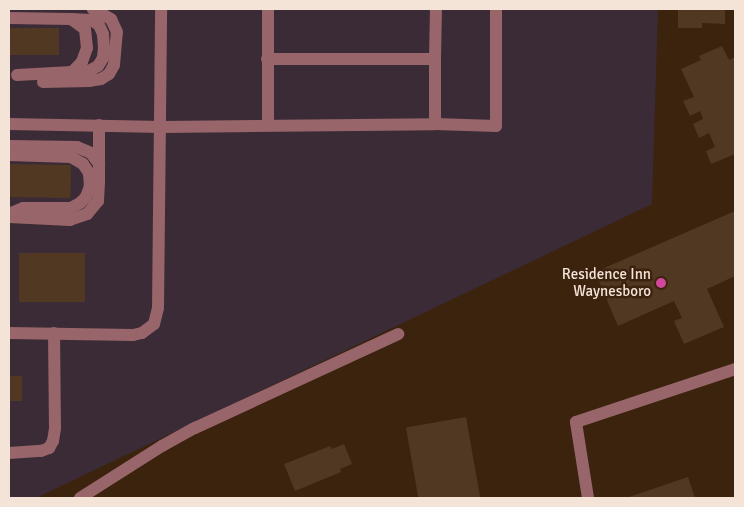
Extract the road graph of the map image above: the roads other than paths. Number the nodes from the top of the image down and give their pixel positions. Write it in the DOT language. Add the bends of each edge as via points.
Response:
graph roads {
  1 [pos="93,9"];
  2 [pos="161,9"];
  3 [pos="268,9"];
  4 [pos="436,9"];
  5 [pos="496,9"];
  6 [pos="9,18"];
  7 [pos="71,19"];
  8 [pos="267,59"];
  9 [pos="435,59"];
  10 [pos="72,72"];
  11 [pos="13,75"];
  12 [pos="9,124"];
  13 [pos="268,124"];
  14 [pos="435,124"];
  15 [pos="99,126"];
  16 [pos="162,127"];
  17 [pos="9,146"];
  18 [pos="9,155"];
  19 [pos="99,164"];
  20 [pos="9,216"];
  21 [pos="9,333"];
  22 [pos="54,334"];
  23 [pos="398,334"];
  24 [pos="735,369"];
  25 [pos="9,453"];
  26 [pos="80,498"];
  27 [pos="588,498"];
  1 -- 11 [label="lane" via="111,19 117,32 114,65 109,74 101,79 40,82"];
  2 -- 16 [label="lane"];
  3 -- 8 [label="lane"];
  4 -- 9 [label="lane"];
  5 -- 14 [label="lane" via="496,126"];
  6 -- 7 [label="lane"];
  7 -- 10 [label="lane" via="85,29 87,48 82,62"];
  7 -- 10 [label="lane" via="92,20 99,26 104,48 98,66 89,71"];
  8 -- 9 [label="lane"];
  8 -- 13 [label="lane"];
  9 -- 14 [label="lane"];
  10 -- 11 [label="lane"];
  12 -- 15 [label="lane"];
  13 -- 14 [label="lane"];
  13 -- 16 [label="lane"];
  15 -- 16 [label="lane"];
  15 -- 19 [label="lane"];
  16 -- 22 [label="lane" via="158,308 154,324 142,334 133,335"];
  17 -- 19 [label="lane" via="78,147 91,153"];
  18 -- 20 [label="lane" via="71,157 83,164 89,173 90,186 80,204 71,208 23,208"];
  19 -- 20 [label="lane" via="98,202 87,214 70,220"];
  21 -- 22 [label="lane"];
  22 -- 25 [label="lane" via="53,441 49,448 41,451"];
  23 -- 26 [label="lane" via="195,428"];
  24 -- 27 [label="lane" via="576,422"];
}
